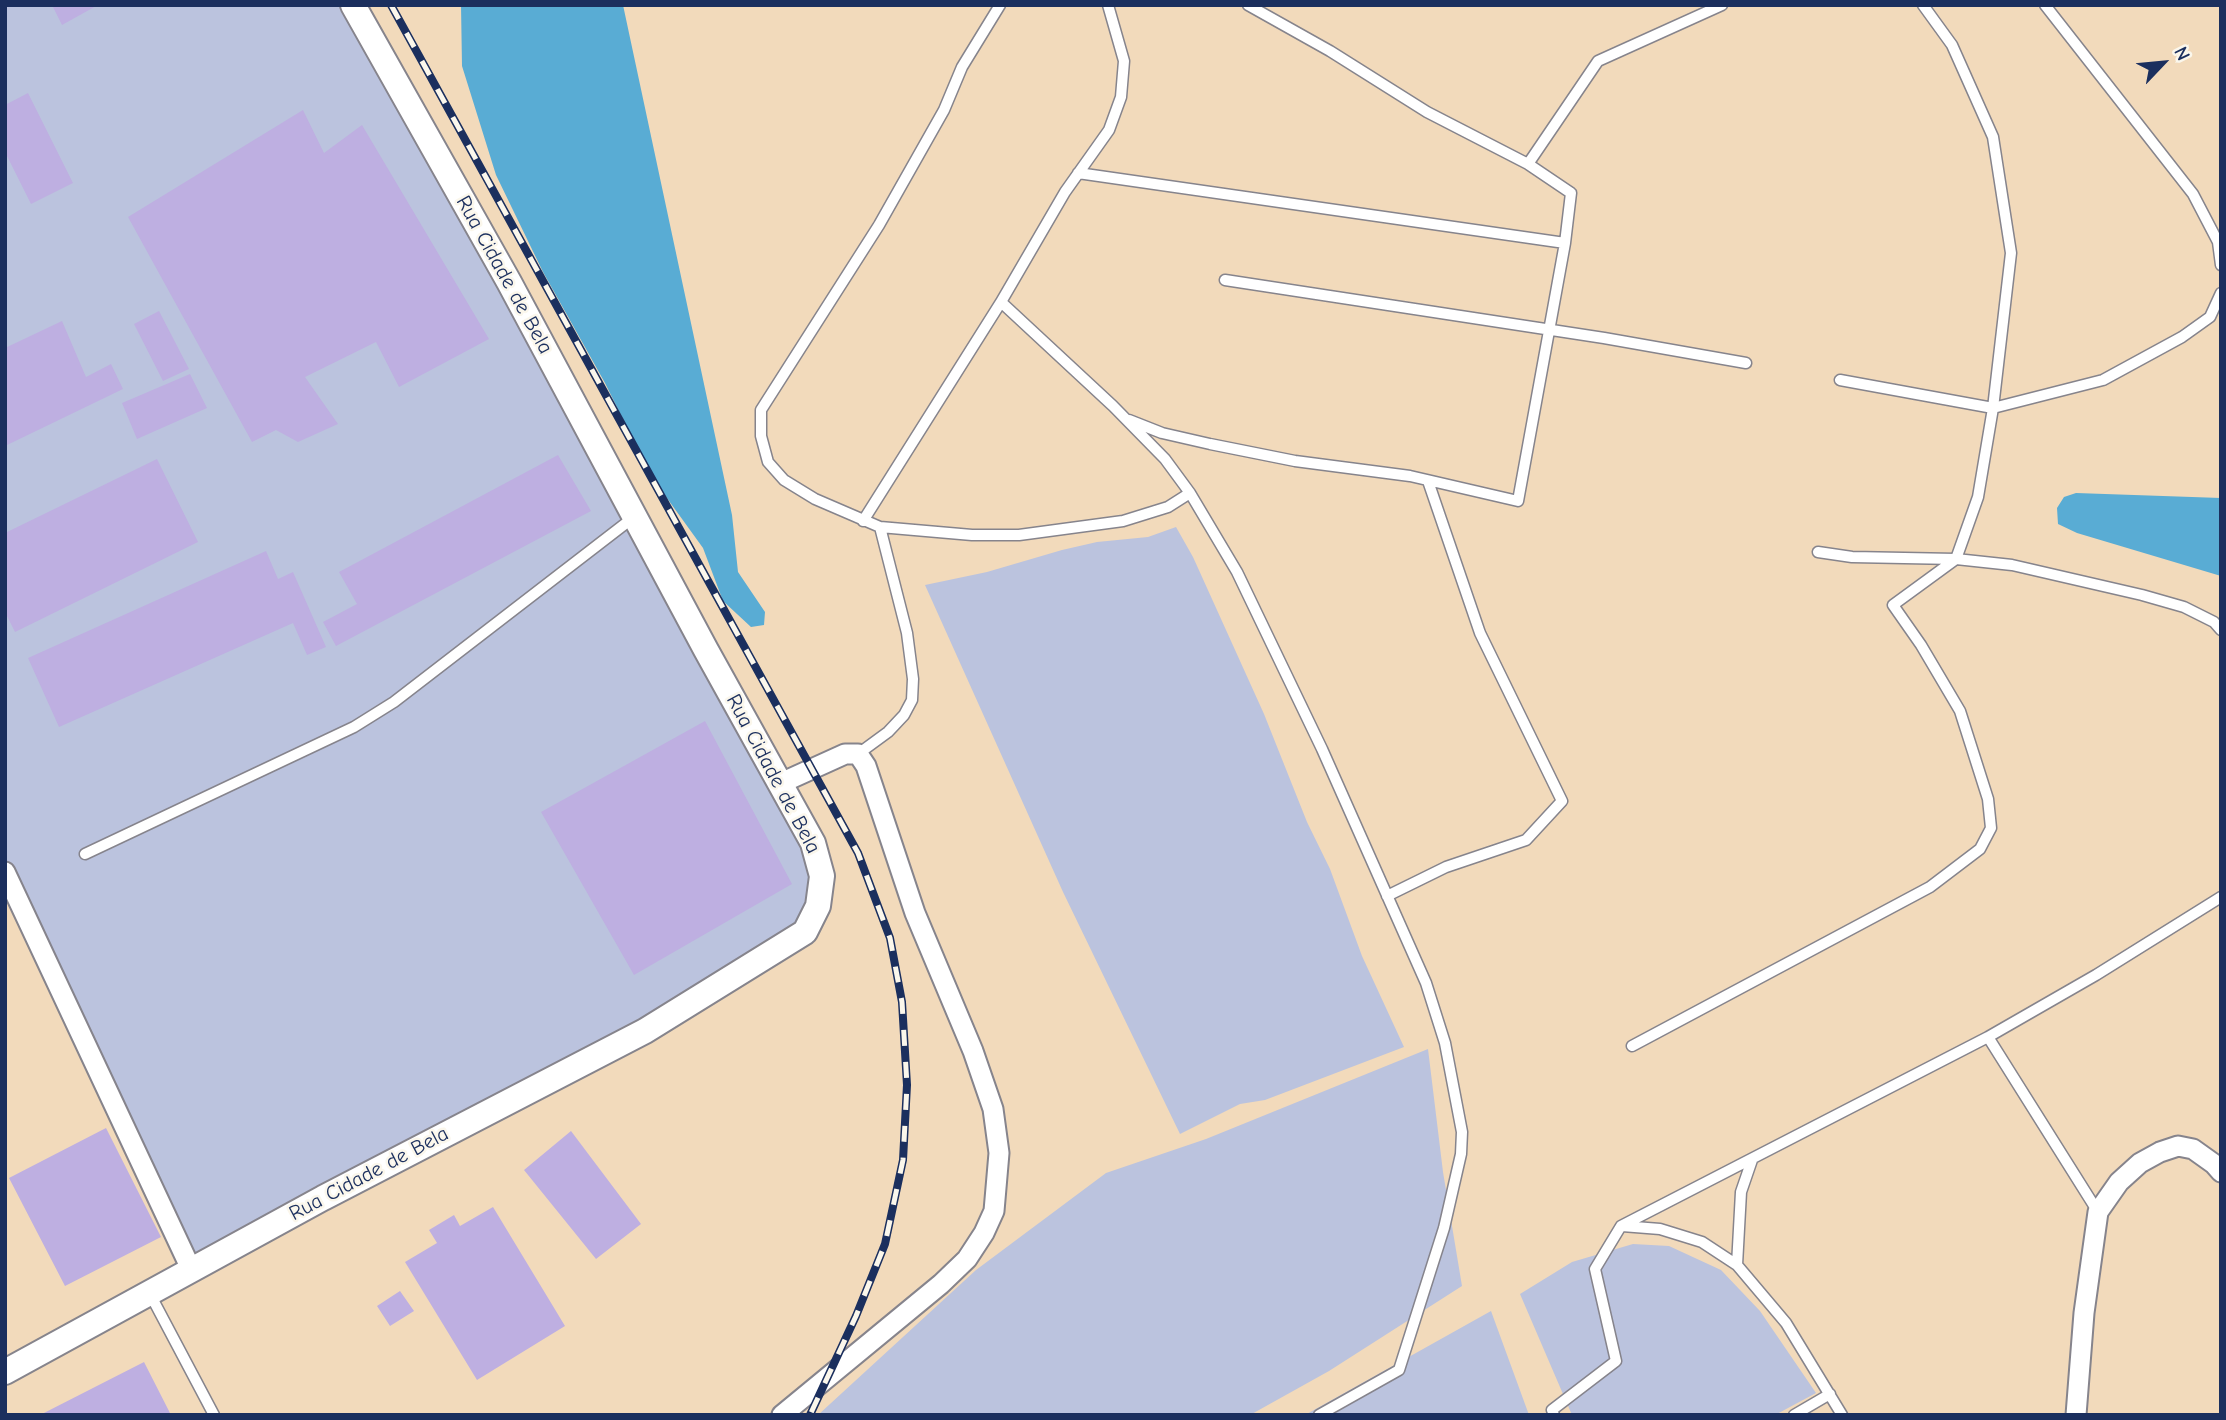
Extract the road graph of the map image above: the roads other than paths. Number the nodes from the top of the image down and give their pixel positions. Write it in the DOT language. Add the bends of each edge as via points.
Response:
graph roads {
  1 [pos="353,5"];
  2 [pos="1000,5"];
  3 [pos="1108,5"];
  4 [pos="1248,5"];
  5 [pos="1722,5"];
  6 [pos="1923,5"];
  7 [pos="2045,5"];
  8 [pos="1528,164"];
  9 [pos="1078,173"];
  10 [pos="1565,243"];
  11 [pos="2221,265"];
  12 [pos="1225,280"];
  13 [pos="2221,293"];
  14 [pos="1001,302"];
  15 [pos="1550,329"];
  16 [pos="1746,363"];
  17 [pos="1840,380"];
  18 [pos="1993,408"];
  19 [pos="1122,418"];
  20 [pos="1428,481"];
  21 [pos="1190,493"];
  22 [pos="635,516"];
  23 [pos="863,521"];
  24 [pos="880,527"];
  25 [pos="1818,552"];
  26 [pos="1956,559"];
  27 [pos="2221,630"];
  28 [pos="858,754"];
  29 [pos="780,783"];
  30 [pos="85,854"];
  31 [pos="5,872"];
  32 [pos="1387,896"];
  33 [pos="2221,897"];
  34 [pos="1988,1037"];
  35 [pos="1632,1046"];
  36 [pos="1752,1160"];
  37 [pos="2221,1172"];
  38 [pos="2098,1212"];
  39 [pos="1621,1226"];
  40 [pos="1737,1265"];
  41 [pos="191,1269"];
  42 [pos="150,1294"];
  43 [pos="5,1372"];
  44 [pos="1830,1394"];
  45 [pos="214,1415"];
  46 [pos="782,1415"];
  47 [pos="1319,1415"];
  48 [pos="1555,1415"];
  49 [pos="1794,1415"];
  50 [pos="1842,1415"];
  51 [pos="2076,1415"];
  1 -- 22 [label="street, Rua Cidade de Bela"];
  2 -- 23 [label="lane" via="879,225 761,410 768,462 784,480"];
  3 -- 9 [label="lane" via="1124,61 1121,97 1109,130"];
  4 -- 8 [label="lane" via="1439,119"];
  5 -- 8 [label="lane" via="1598,61"];
  6 -- 18 [label="lane" via="1952,46 1993,136 2011,253"];
  7 -- 11 [label="lane" via="2193,194 2218,242"];
  8 -- 10 [label="lane" via="1571,192"];
  9 -- 10 [label="lane"];
  9 -- 14 [label="lane"];
  10 -- 15 [label="lane"];
  12 -- 15 [label="lane"];
  13 -- 18 [label="lane" via="2210,317 2103,380"];
  14 -- 19 [label="lane"];
  14 -- 23 [label="lane"];
  15 -- 16 [label="lane"];
  15 -- 20 [label="lane" via="1518,501"];
  17 -- 18 [label="lane"];
  18 -- 26 [label="lane" via="1978,497"];
  19 -- 20 [label="lane" via="1210,444"];
  19 -- 21 [label="lane" via="1165,459"];
  20 -- 32 [label="lane" via="1480,633 1562,801 1526,840 1446,867"];
  21 -- 24 [label="lane" via="1168,507 1123,521 1019,535"];
  21 -- 32 [label="lane" via="1276,649"];
  22 -- 29 [label="street, Rua Cidade de Bela"];
  22 -- 30 [label="lane" via="394,702 354,727"];
  23 -- 24 [label="lane"];
  24 -- 28 [label="lane" via="907,633 912,700 888,732"];
  25 -- 26 [label="lane"];
  26 -- 27 [label="lane" via="2012,565 2141,595 2184,607"];
  26 -- 35 [label="lane" via="1893,605 1960,711 1988,799 1991,828 1980,849 1930,887"];
  28 -- 29 [label="street" via="845,754"];
  28 -- 46 [label="street" via="993,1110 999,1153 995,1211 967,1259 941,1284"];
  29 -- 41 [label="street, Rua Cidade de Bela" via="813,843 822,876 818,906 805,932 645,1031"];
  31 -- 41 [label="street"];
  32 -- 47 [label="lane" via="1426,983 1442,1032 1462,1132 1461,1154 1444,1228 1399,1370"];
  33 -- 34 [label="lane"];
  34 -- 36 [label="lane"];
  34 -- 38 [label="lane"];
  36 -- 39 [label="lane"];
  36 -- 40 [label="lane" via="1741,1192"];
  37 -- 38 [label="street" via="2193,1149 2178,1146 2140,1163 2119,1182"];
  38 -- 51 [label="street"];
  39 -- 40 [label="lane" via="1660,1229 1702,1242"];
  39 -- 48 [label="lane" via="1595,1269 1616,1360 1552,1410"];
  40 -- 44 [label="lane" via="1786,1323"];
  41 -- 42 [label="street, Rua Cidade de Bela"];
  42 -- 43 [label="street, Rua Cidade de Bela"];
  42 -- 45 [label="lane"];
  44 -- 49 [label="lane"];
  44 -- 50 [label="lane"];
}
